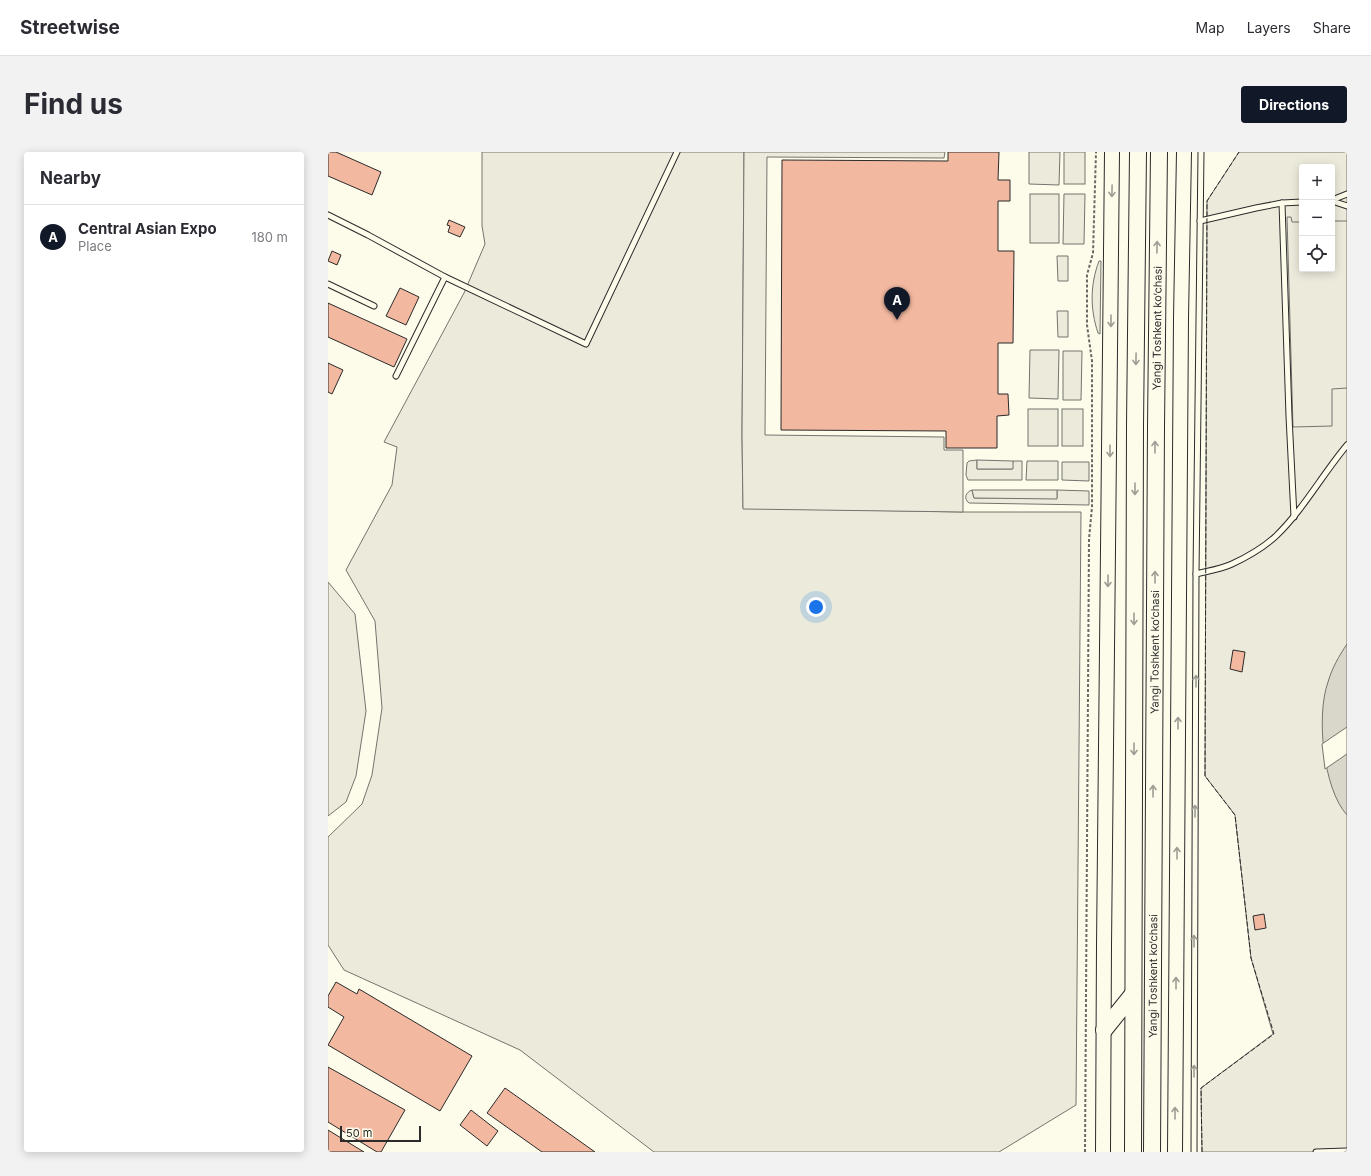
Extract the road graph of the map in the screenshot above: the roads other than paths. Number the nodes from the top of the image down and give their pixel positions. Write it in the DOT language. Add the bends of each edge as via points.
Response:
graph roads {
  1 [pos="677,152"];
  2 [pos="1112,152"];
  3 [pos="1138,152"];
  4 [pos="1159,152"];
  5 [pos="1184,152"];
  6 [pos="1201,152"];
  7 [pos="1347,194"];
  8 [pos="1334,200"];
  9 [pos="1299,202"];
  10 [pos="1335,202"];
  11 [pos="1282,203"];
  12 [pos="1347,206"];
  13 [pos="328,215"];
  14 [pos="1200,221"];
  15 [pos="445,277"];
  16 [pos="328,284"];
  17 [pos="374,306"];
  18 [pos="396,376"];
  19 [pos="1347,445"];
  20 [pos="1294,517"];
  21 [pos="1196,574"];
  22 [pos="1133,994"];
  23 [pos="1104,1030"];
  24 [pos="1347,1151"];
  25 [pos="1104,1152"];
  26 [pos="1133,1152"];
  27 [pos="1152,1152"];
  28 [pos="1175,1152"];
  29 [pos="1194,1152"];
  30 [pos="1316,1152"];
  1 -- 15 [label="lane" via="586,344"];
  2 -- 23 [label="main road, one-way"];
  3 -- 22 [label="highway, Yangi Toshkent ko‘chasi, one-way"];
  27 -- 4 [label="highway, Yangi Toshkent ko‘chasi, one-way"];
  28 -- 5 [label="main road, one-way"];
  6 -- 14 [label="lane"];
  7 -- 8 [label="lane"];
  9 -- 11 [label="lane"];
  10 -- 12 [label="lane"];
  11 -- 14 [label="lane"];
  11 -- 20 [label="lane"];
  13 -- 15 [label="lane"];
  14 -- 21 [label="lane"];
  15 -- 18 [label="lane"];
  16 -- 17 [label="lane"];
  19 -- 20 [label="lane"];
  20 -- 21 [label="lane" via="1256,552 1215,570"];
  29 -- 21 [label="lane, one-way"];
  22 -- 23 [label="highway"];
  22 -- 26 [label="highway, Yangi Toshkent ko‘chasi"];
  23 -- 25 [label="main road"];
  24 -- 30 [label="lane"];
}
